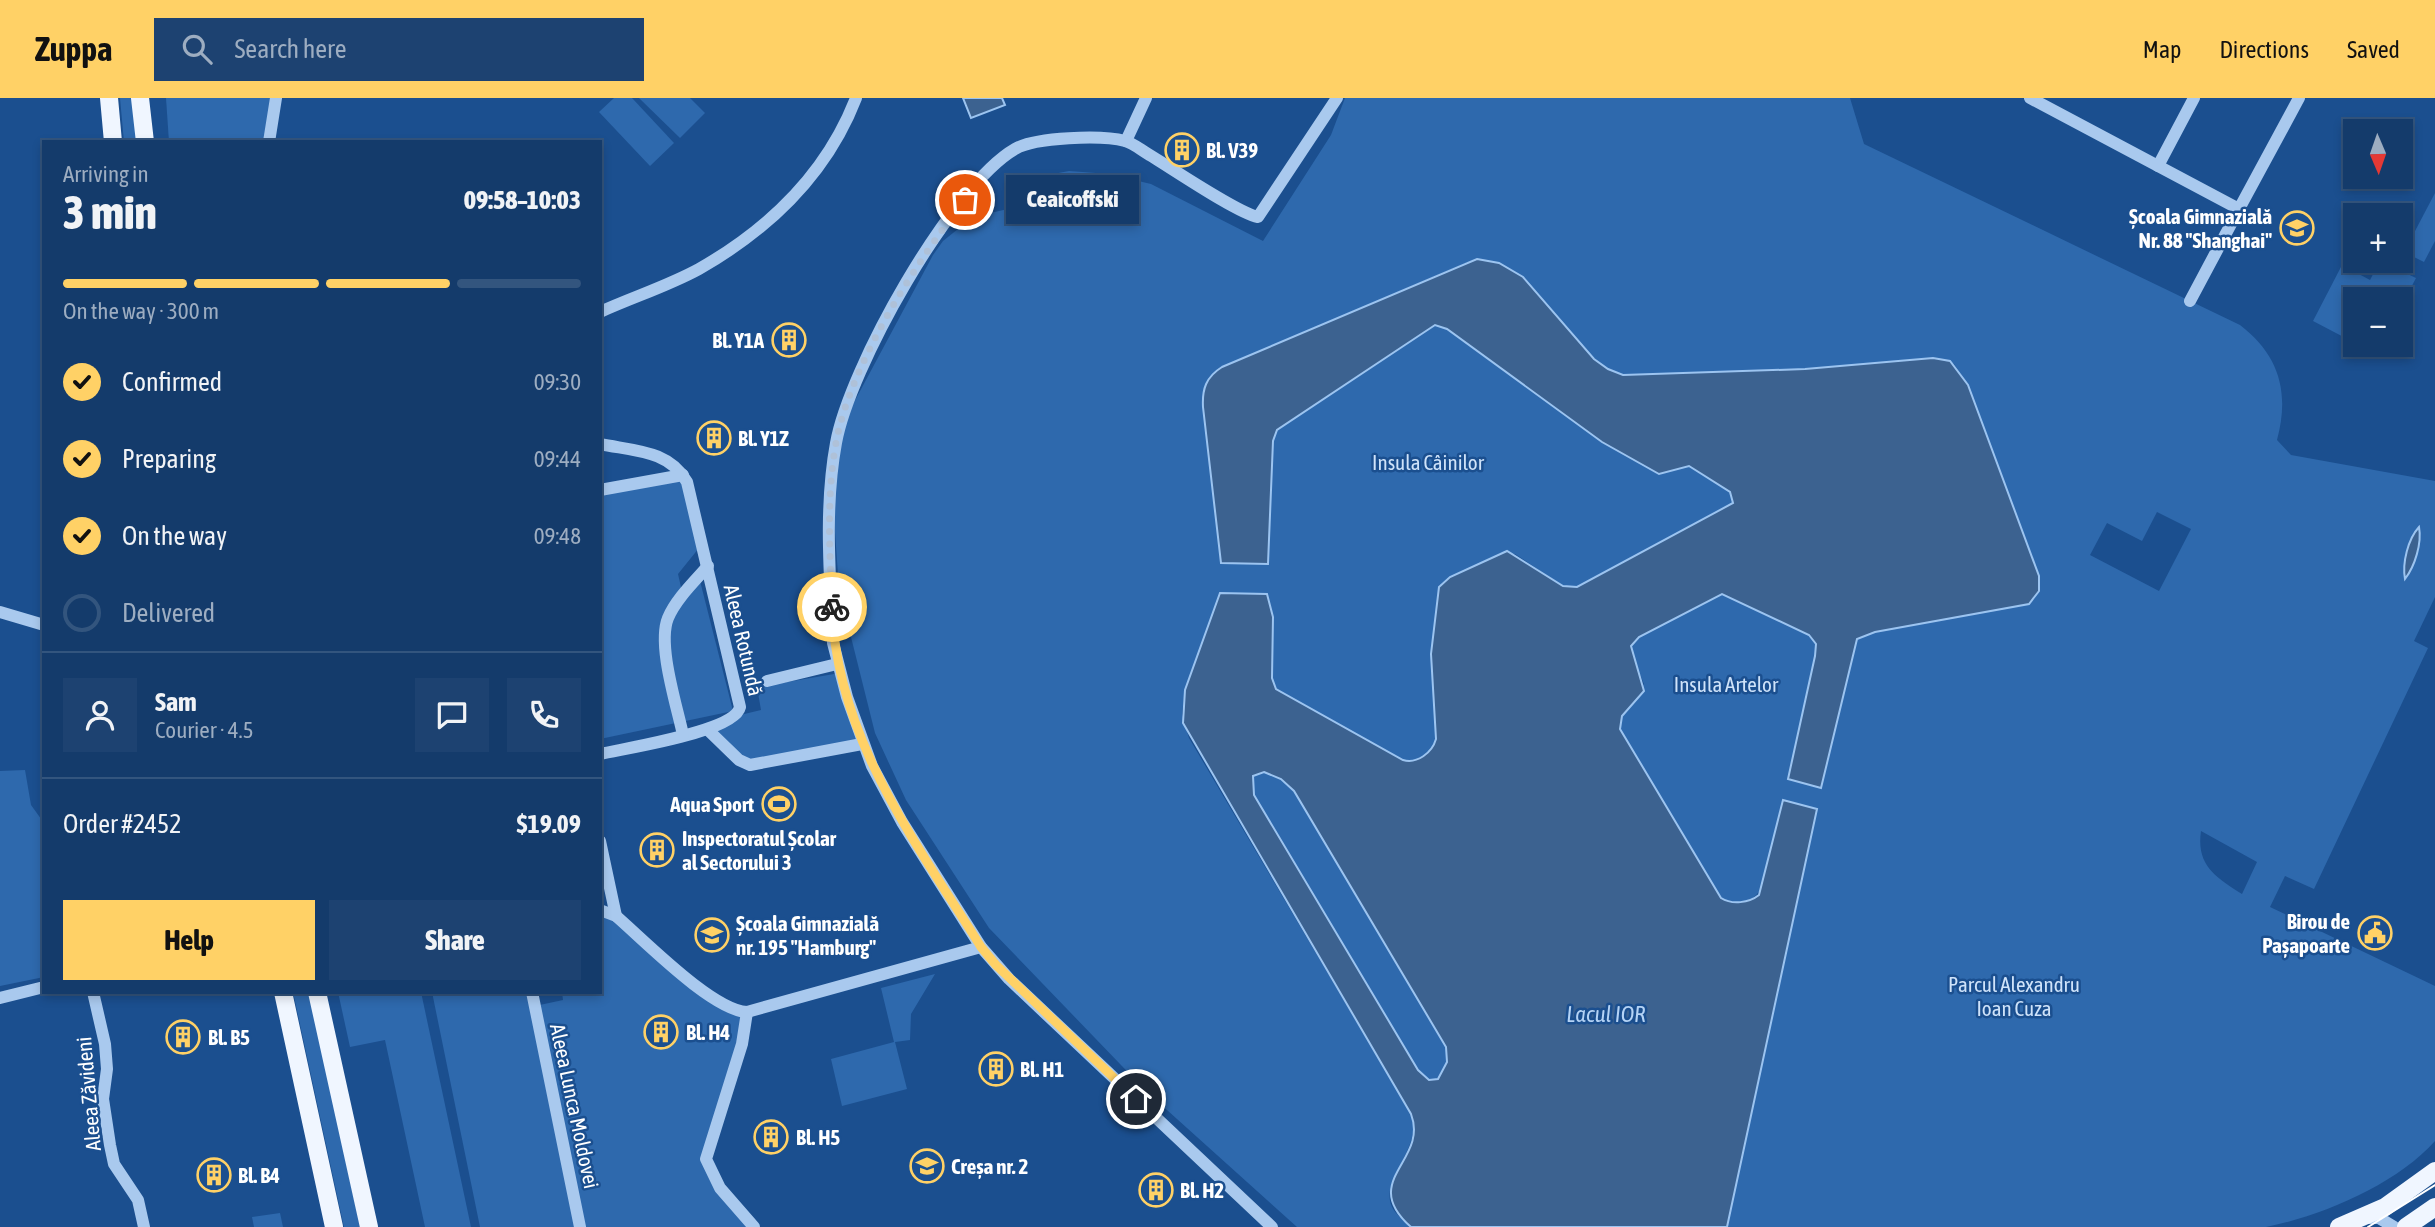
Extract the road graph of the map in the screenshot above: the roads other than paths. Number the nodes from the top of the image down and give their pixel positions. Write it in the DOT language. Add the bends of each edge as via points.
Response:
graph roads {
  1 [pos="109,98"];
  2 [pos="140,98"];
  3 [pos="276,98"];
  4 [pos="856,98"];
  5 [pos="1146,98"];
  6 [pos="1337,98"];
  7 [pos="2030,98"];
  8 [pos="2194,98"];
  9 [pos="2299,98"];
  10 [pos="113,140"];
  11 [pos="145,140"];
  12 [pos="269,140"];
  13 [pos="1126,141"];
  14 [pos="2158,166"];
  15 [pos="2239,209"];
  16 [pos="2190,301"];
  17 [pos="602,311"];
  18 [pos="602,444"];
  19 [pos="683,475"];
  20 [pos="602,490"];
  21 [pos="708,566"];
  22 [pos="0,612"];
  23 [pos="42,624"];
  24 [pos="837,664"];
  25 [pos="767,681"];
  26 [pos="708,730"];
  27 [pos="683,735"];
  28 [pos="862,744"];
  29 [pos="602,754"];
  30 [pos="602,850"];
  31 [pos="602,912"];
  32 [pos="616,916"];
  33 [pos="981,947"];
  34 [pos="42,988"];
  35 [pos="93,994"];
  36 [pos="283,994"];
  37 [pos="317,994"];
  38 [pos="532,994"];
  39 [pos="0,998"];
  40 [pos="747,1012"];
  41 [pos="2435,1171"];
  42 [pos="2435,1208"];
  43 [pos="2376,1217"];
  44 [pos="144,1227"];
  45 [pos="334,1227"];
  46 [pos="369,1227"];
  47 [pos="580,1227"];
  48 [pos="754,1227"];
  49 [pos="1272,1227"];
  50 [pos="2339,1227"];
  51 [pos="2393,1227"];
  52 [pos="2406,1227"];
  1 -- 10 [label="main road"];
  2 -- 11 [label="main road"];
  3 -- 12 [label="street"];
  4 -- 17 [label="street" via="826,159 771,218 698,269"];
  5 -- 13 [label="street"];
  6 -- 13 [label="street" via="1258,217"];
  7 -- 14 [label="street"];
  8 -- 14 [label="street"];
  9 -- 15 [label="street"];
  13 -- 24 [label="street" via="1054,139 1021,146 1000,160 941,228 884,325 853,389 837,440 828,507"];
  14 -- 15 [label="street"];
  15 -- 16 [label="street"];
  18 -- 19 [label="street" via="666,458"];
  19 -- 20 [label="street"];
  19 -- 21 [label="street, Aleea Rotundă"];
  21 -- 26 [label="street, Aleea Rotundă" via="740,712"];
  21 -- 27 [label="street" via="674,608 666,626 666,653"];
  22 -- 23 [label="street"];
  24 -- 25 [label="street"];
  24 -- 28 [label="street"];
  26 -- 27 [label="street, Aleea Rotundă"];
  26 -- 28 [label="street" via="739,760 756,766"];
  27 -- 29 [label="street, Aleea Rotundă"];
  28 -- 33 [label="street" via="902,822"];
  30 -- 32 [label="street"];
  31 -- 32 [label="street"];
  32 -- 40 [label="street" via="715,1000 729,1009"];
  33 -- 40 [label="street"];
  33 -- 49 [label="street" via="1009,979"];
  34 -- 39 [label="street"];
  35 -- 44 [label="street, Aleea Zăvideni" via="105,1044 103,1099 114,1164 138,1200"];
  36 -- 45 [label="main road"];
  37 -- 46 [label="main road"];
  38 -- 47 [label="street, Aleea Lunca Moldovei"];
  40 -- 48 [label="street" via="743,1044 706,1159 720,1188"];
  41 -- 43 [label="main road"];
  42 -- 52 [label="main road"];
  43 -- 50 [label="main road"];
  43 -- 51 [label="street"];
}
